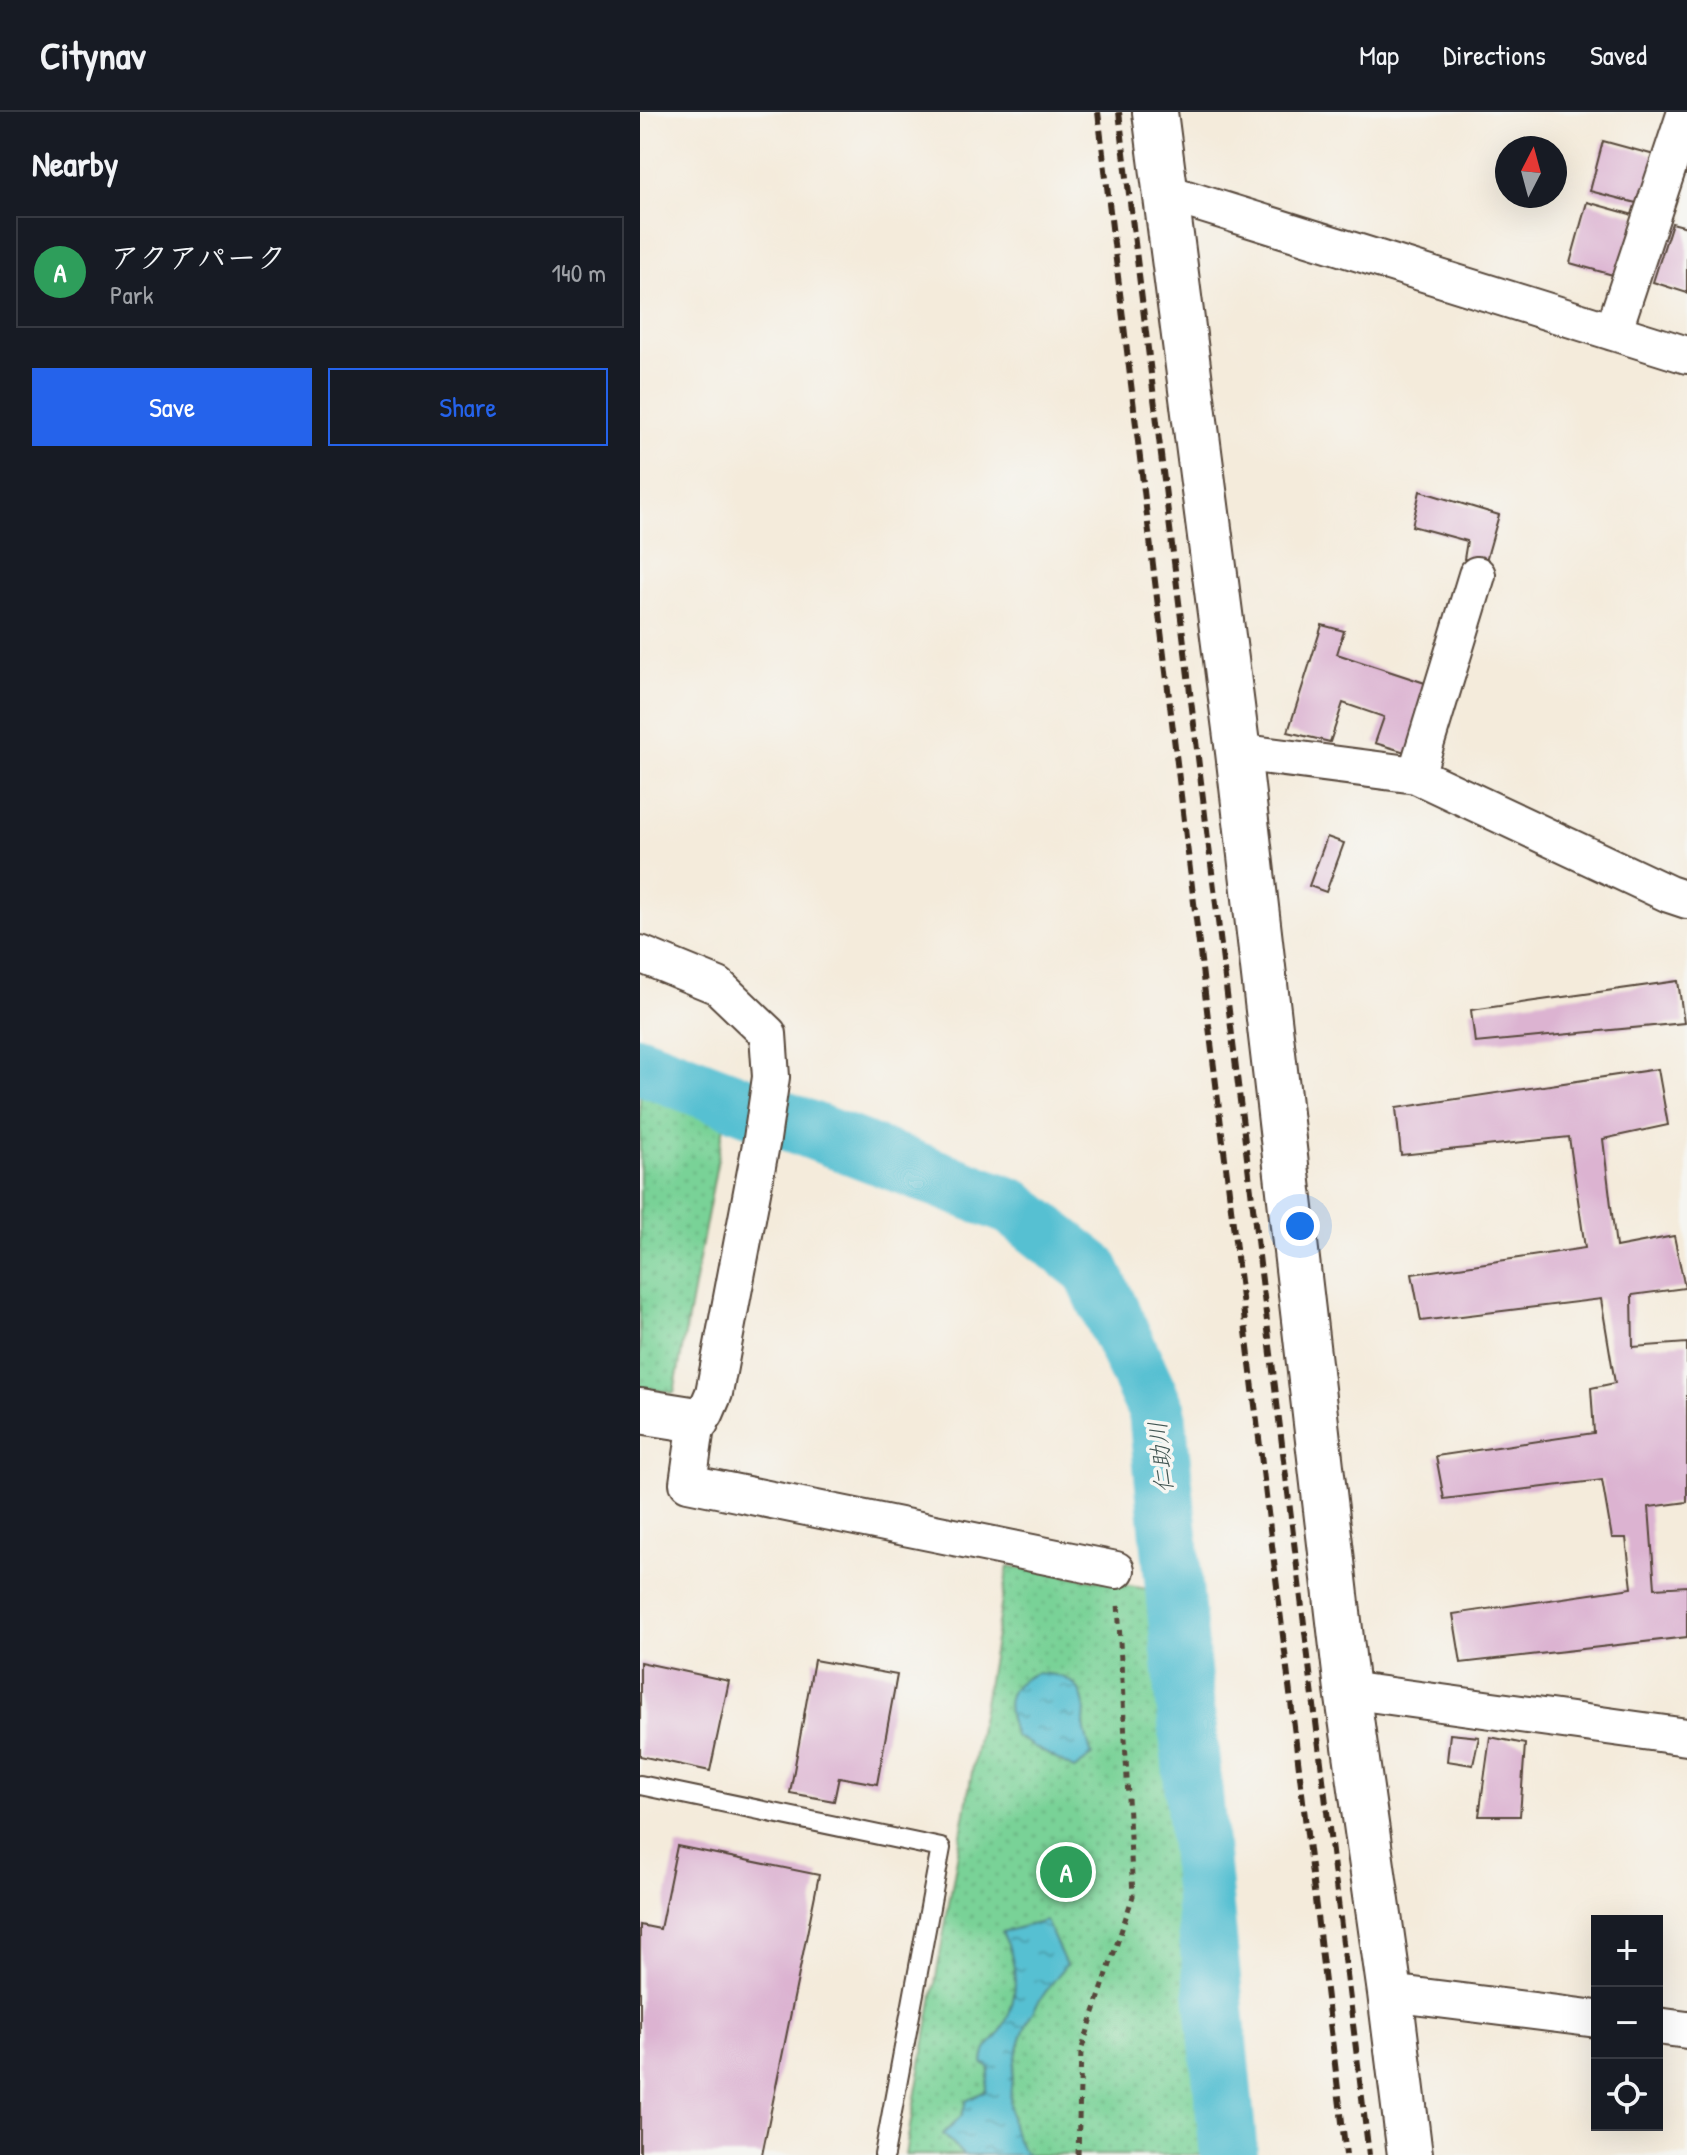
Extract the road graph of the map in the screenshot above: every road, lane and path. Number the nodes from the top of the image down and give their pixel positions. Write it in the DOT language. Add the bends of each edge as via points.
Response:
graph roads {
  1 [pos="1155,112"];
  2 [pos="1686,112"];
  3 [pos="1164,192"];
  4 [pos="1613,332"];
  5 [pos="1687,355"];
  6 [pos="1477,575"];
  7 [pos="1238,752"];
  8 [pos="1416,775"];
  9 [pos="1687,900"];
  10 [pos="640,954"];
  11 [pos="640,1411"];
  12 [pos="697,1420"];
  13 [pos="1116,1570"];
  14 [pos="1347,1690"];
  15 [pos="1687,1737"];
  16 [pos="640,1785"];
  17 [pos="1390,1993"];
  18 [pos="1591,2018"];
  19 [pos="1663,2027"];
  20 [pos="1687,2030"];
  21 [pos="884,2155"];
  22 [pos="1078,2155"];
  23 [pos="1410,2155"];
  1 -- 3 [label="street"];
  2 -- 4 [label="street"];
  3 -- 4 [label="street"];
  3 -- 7 [label="street"];
  4 -- 5 [label="street"];
  6 -- 8 [label="street"];
  7 -- 8 [label="street"];
  7 -- 14 [label="street"];
  8 -- 9 [label="street"];
  10 -- 12 [label="street" via="718,986 768,1034 771,1077 762,1139 714,1393"];
  11 -- 12 [label="street"];
  12 -- 13 [label="street" via="688,1483"];
  13 -- 22 [label="path" via="1133,1896 1081,2051"];
  14 -- 15 [label="street"];
  14 -- 17 [label="street"];
  16 -- 21 [label="lane" via="941,1848"];
  17 -- 18 [label="street"];
  17 -- 23 [label="street"];
  19 -- 20 [label="street"];
}
